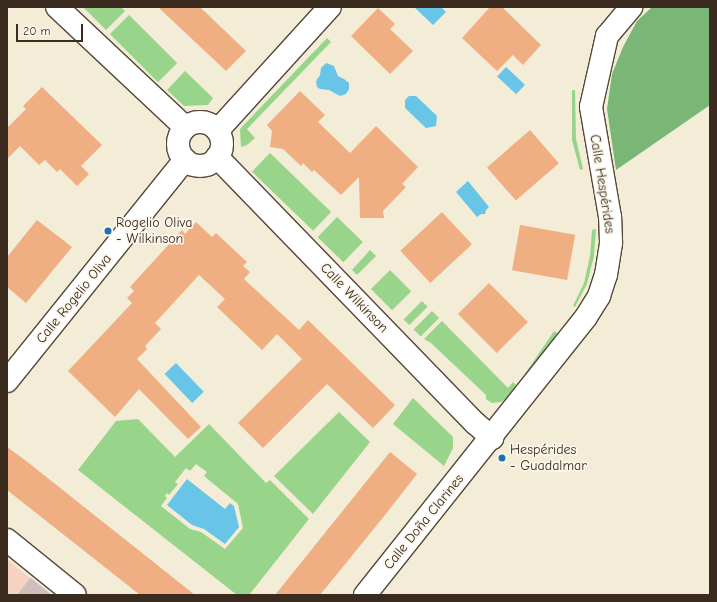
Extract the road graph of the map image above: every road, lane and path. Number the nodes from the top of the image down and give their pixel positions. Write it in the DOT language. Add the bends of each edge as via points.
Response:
graph roads {
  1 [pos="57,7"];
  2 [pos="330,7"];
  3 [pos="631,7"];
  4 [pos="185,127"];
  5 [pos="218,130"];
  6 [pos="217,157"];
  7 [pos="185,160"];
  8 [pos="7,381"];
  9 [pos="487,444"];
  10 [pos="7,540"];
  11 [pos="75,595"];
  12 [pos="366,595"];
  1 -- 4 [label="street"];
  2 -- 5 [label="street"];
  3 -- 9 [label="street, Calle Hespérides" via="607,36 590,107 610,217 611,242 606,275 599,296 586,318"];
  4 -- 5 [label="street" via="198,121 212,125"];
  4 -- 7 [label="street" via="178,147"];
  5 -- 6 [label="street" via="222,144"];
  6 -- 7 [label="street" via="206,165 198,166"];
  6 -- 9 [label="street, Calle Wilkinson" via="469,417"];
  7 -- 8 [label="street, Calle Rogelio Oliva"];
  9 -- 12 [label="street, Calle Doña Clarines"];
  10 -- 11 [label="street"];
}
